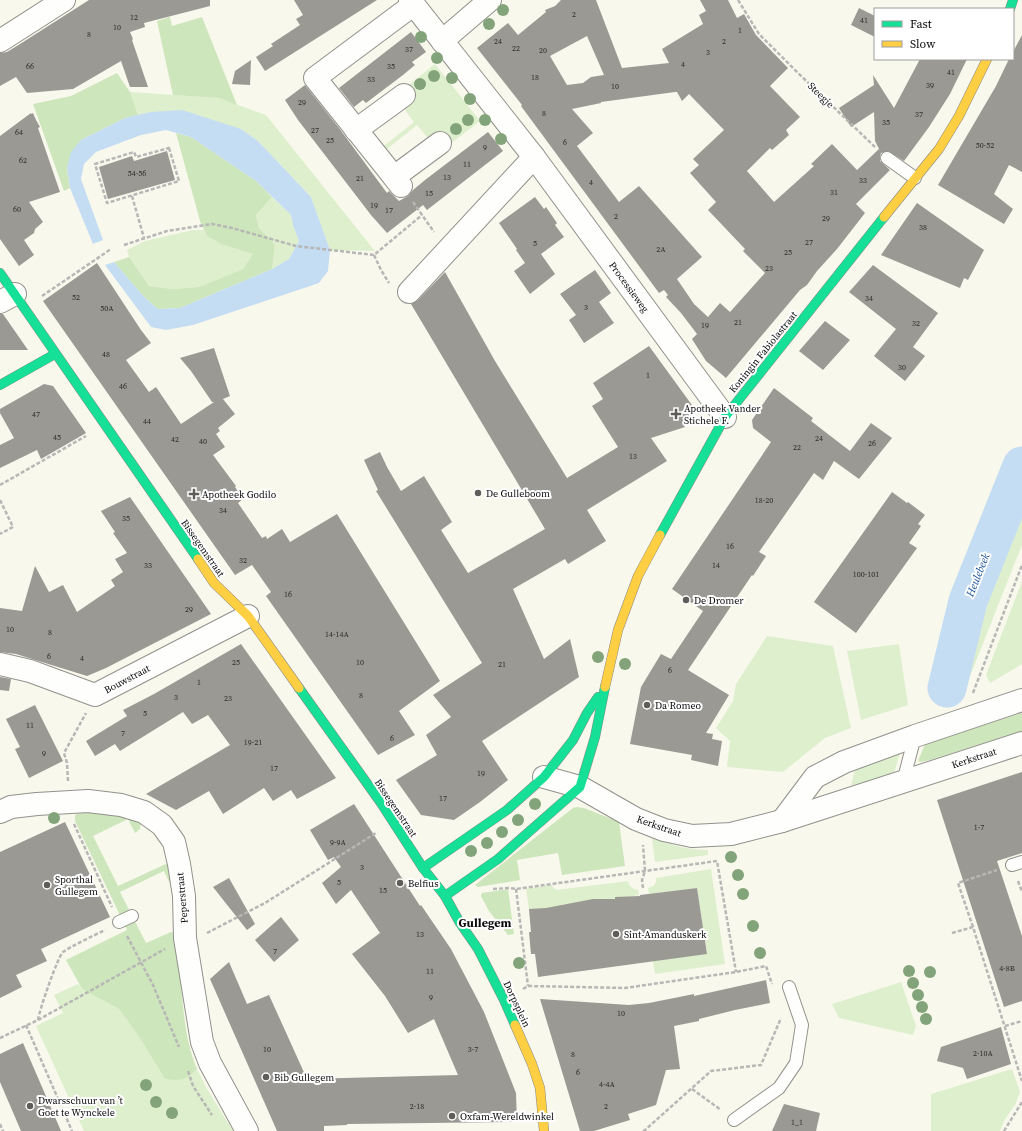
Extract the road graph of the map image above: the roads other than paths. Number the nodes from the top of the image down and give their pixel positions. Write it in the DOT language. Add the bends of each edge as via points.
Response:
graph roads {
  1 [pos="64,0"];
  2 [pos="490,0"];
  3 [pos="412,2"];
  4 [pos="0,41"];
  5 [pos="442,41"];
  6 [pos="987,60"];
  7 [pos="404,95"];
  8 [pos="356,130"];
  9 [pos="440,143"];
  10 [pos="534,157"];
  11 [pos="887,158"];
  12 [pos="915,178"];
  13 [pos="0,273"];
  14 [pos="409,292"];
  15 [pos="13,301"];
  16 [pos="55,354"];
  17 [pos="0,384"];
  18 [pos="725,417"];
  19 [pos="248,616"];
  20 [pos="0,664"];
  21 [pos="605,687"];
  22 [pos="1022,700"];
  23 [pos="915,736"];
  24 [pos="1022,743"];
  25 [pos="544,776"];
  26 [pos="903,782"];
  27 [pos="580,787"];
  28 [pos="0,812"];
  29 [pos="782,821"];
  30 [pos="423,868"];
  31 [pos="445,896"];
  32 [pos="132,916"];
  33 [pos="119,922"];
  34 [pos="789,987"];
  35 [pos="734,1120"];
  36 [pos="247,1131"];
  37 [pos="544,1131"];
  1 -- 4 [label="street"];
  2 -- 5 [label="street"];
  3 -- 5 [label="street, Processieweg"];
  3 -- 8 [label="street" via="315,78"];
  5 -- 10 [label="street, Processieweg"];
  6 -- 12 [label="street, Koningin Fabiolastraat" via="960,116"];
  7 -- 8 [label="street"];
  8 -- 9 [label="street" via="397,182"];
  10 -- 14 [label="street"];
  10 -- 18 [label="street, Processieweg"];
  11 -- 12 [label="lane"];
  12 -- 18 [label="street, Koningin Fabiolastraat"];
  13 -- 15 [label="street, Bissegemstraat"];
  15 -- 16 [label="street, Bissegemstraat"];
  16 -- 17 [label="street"];
  16 -- 19 [label="street, Bissegemstraat" via="214,583"];
  18 -- 21 [label="street, Koningin Fabiolastraat" via="638,576 618,630"];
  19 -- 20 [label="street, Bouwstraat" via="95,695 30,671"];
  19 -- 30 [label="street, Bissegemstraat" via="381,803"];
  21 -- 25 [label="street, Koningin Fabiolastraat" via="573,740"];
  21 -- 27 [label="street, Koningin Fabiolastraat" via="595,737"];
  22 -- 23 [label="street"];
  23 -- 26 [label="lane"];
  23 -- 29 [label="street" via="844,762 815,777"];
  24 -- 26 [label="street, Kerkstraat"];
  25 -- 27 [label="street, Kerkstraat"];
  25 -- 30 [label="street" via="507,810"];
  26 -- 29 [label="street, Kerkstraat"];
  27 -- 29 [label="street, Kerkstraat" via="636,819 664,830 692,836 738,833"];
  27 -- 31 [label="street" via="498,858"];
  28 -- 36 [label="street, Peperstraat" via="67,793 88,801 121,805 144,812 162,825 174,842 179,864 184,896 185,938 202,1042 210,1063"];
  30 -- 31 [label="street, Dorpsplein"];
  31 -- 37 [label="street, Dorpsplein" via="481,955 532,1064 540,1088"];
  32 -- 33 [label="lane"];
  34 -- 35 [label="lane" via="802,1025 796,1062 780,1088"];
}
